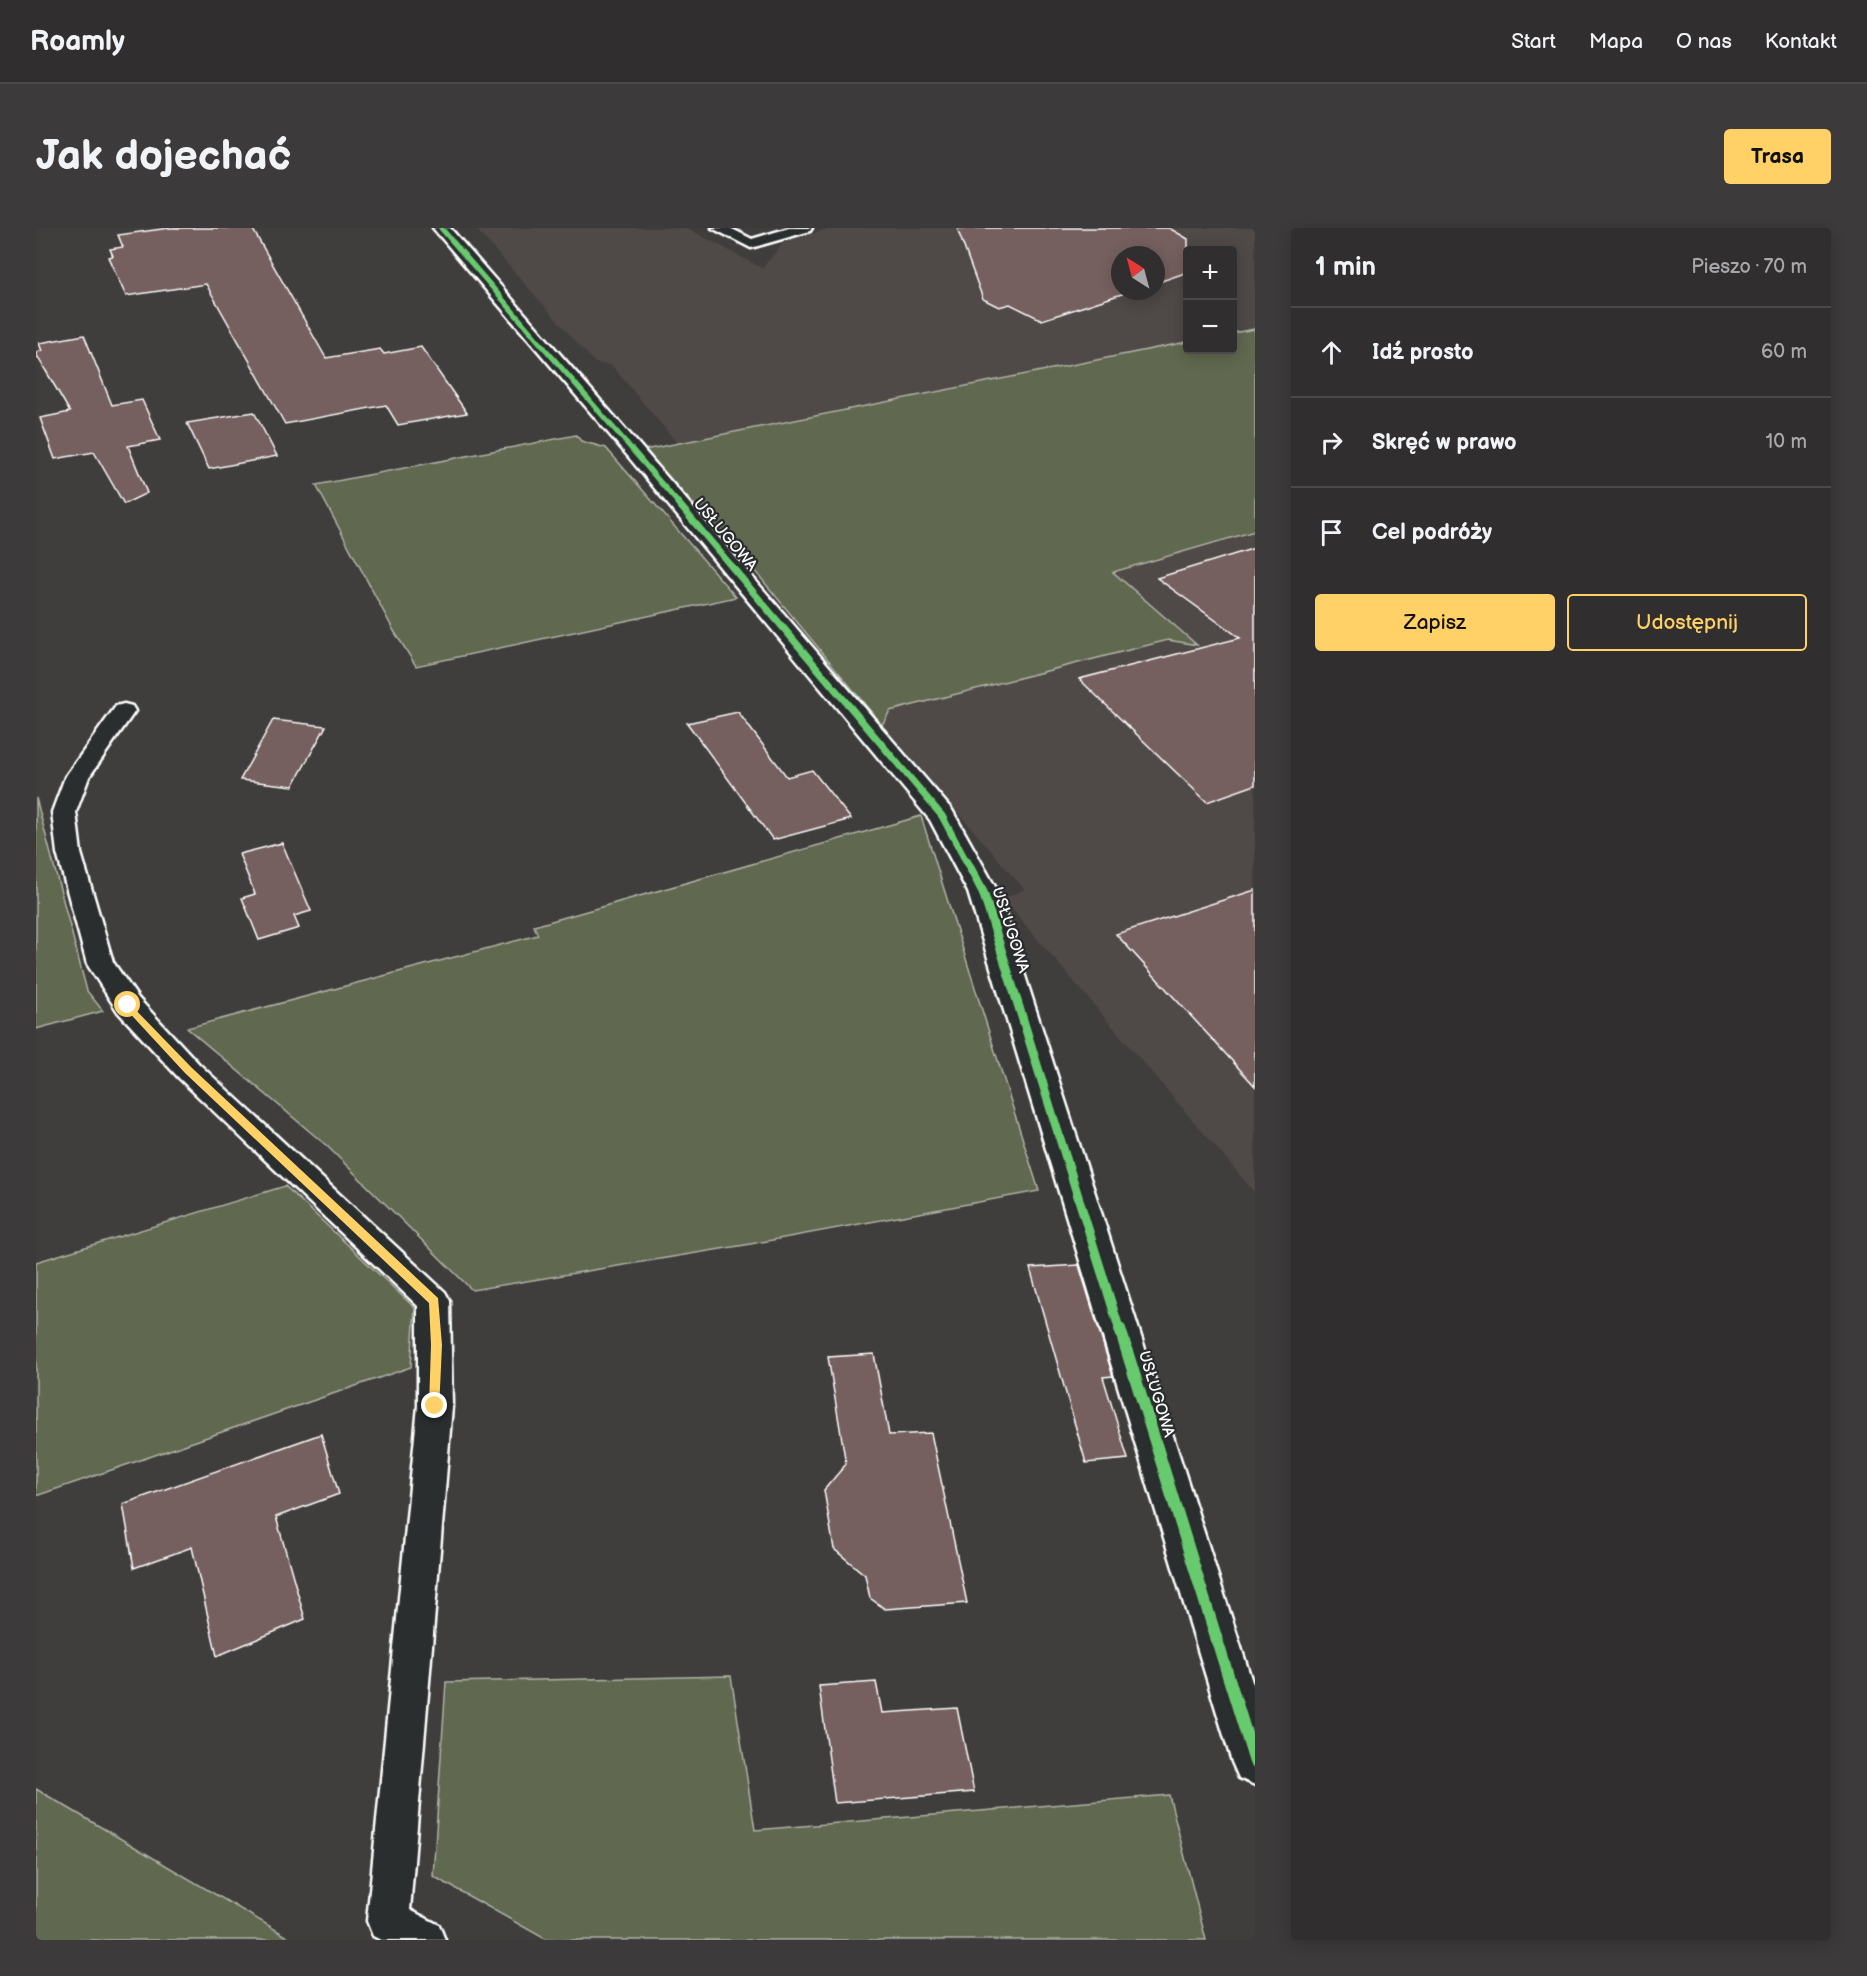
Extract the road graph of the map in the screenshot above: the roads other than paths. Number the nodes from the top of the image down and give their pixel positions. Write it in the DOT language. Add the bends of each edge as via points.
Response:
graph roads {
  1 [pos="441,228"];
  2 [pos="719,228"];
  3 [pos="805,228"];
  4 [pos="124,711"];
  5 [pos="1255,1762"];
  6 [pos="424,1940"];
  1 -- 5 [label="street, USŁUGOWA" via="942,816 983,892"];
  2 -- 3 [label="lane" via="751,244"];
  4 -- 6 [label="lane" via="77,777 64,812 69,853 100,964 128,1005 189,1071 434,1301 435,1406 388,1921"];
}
